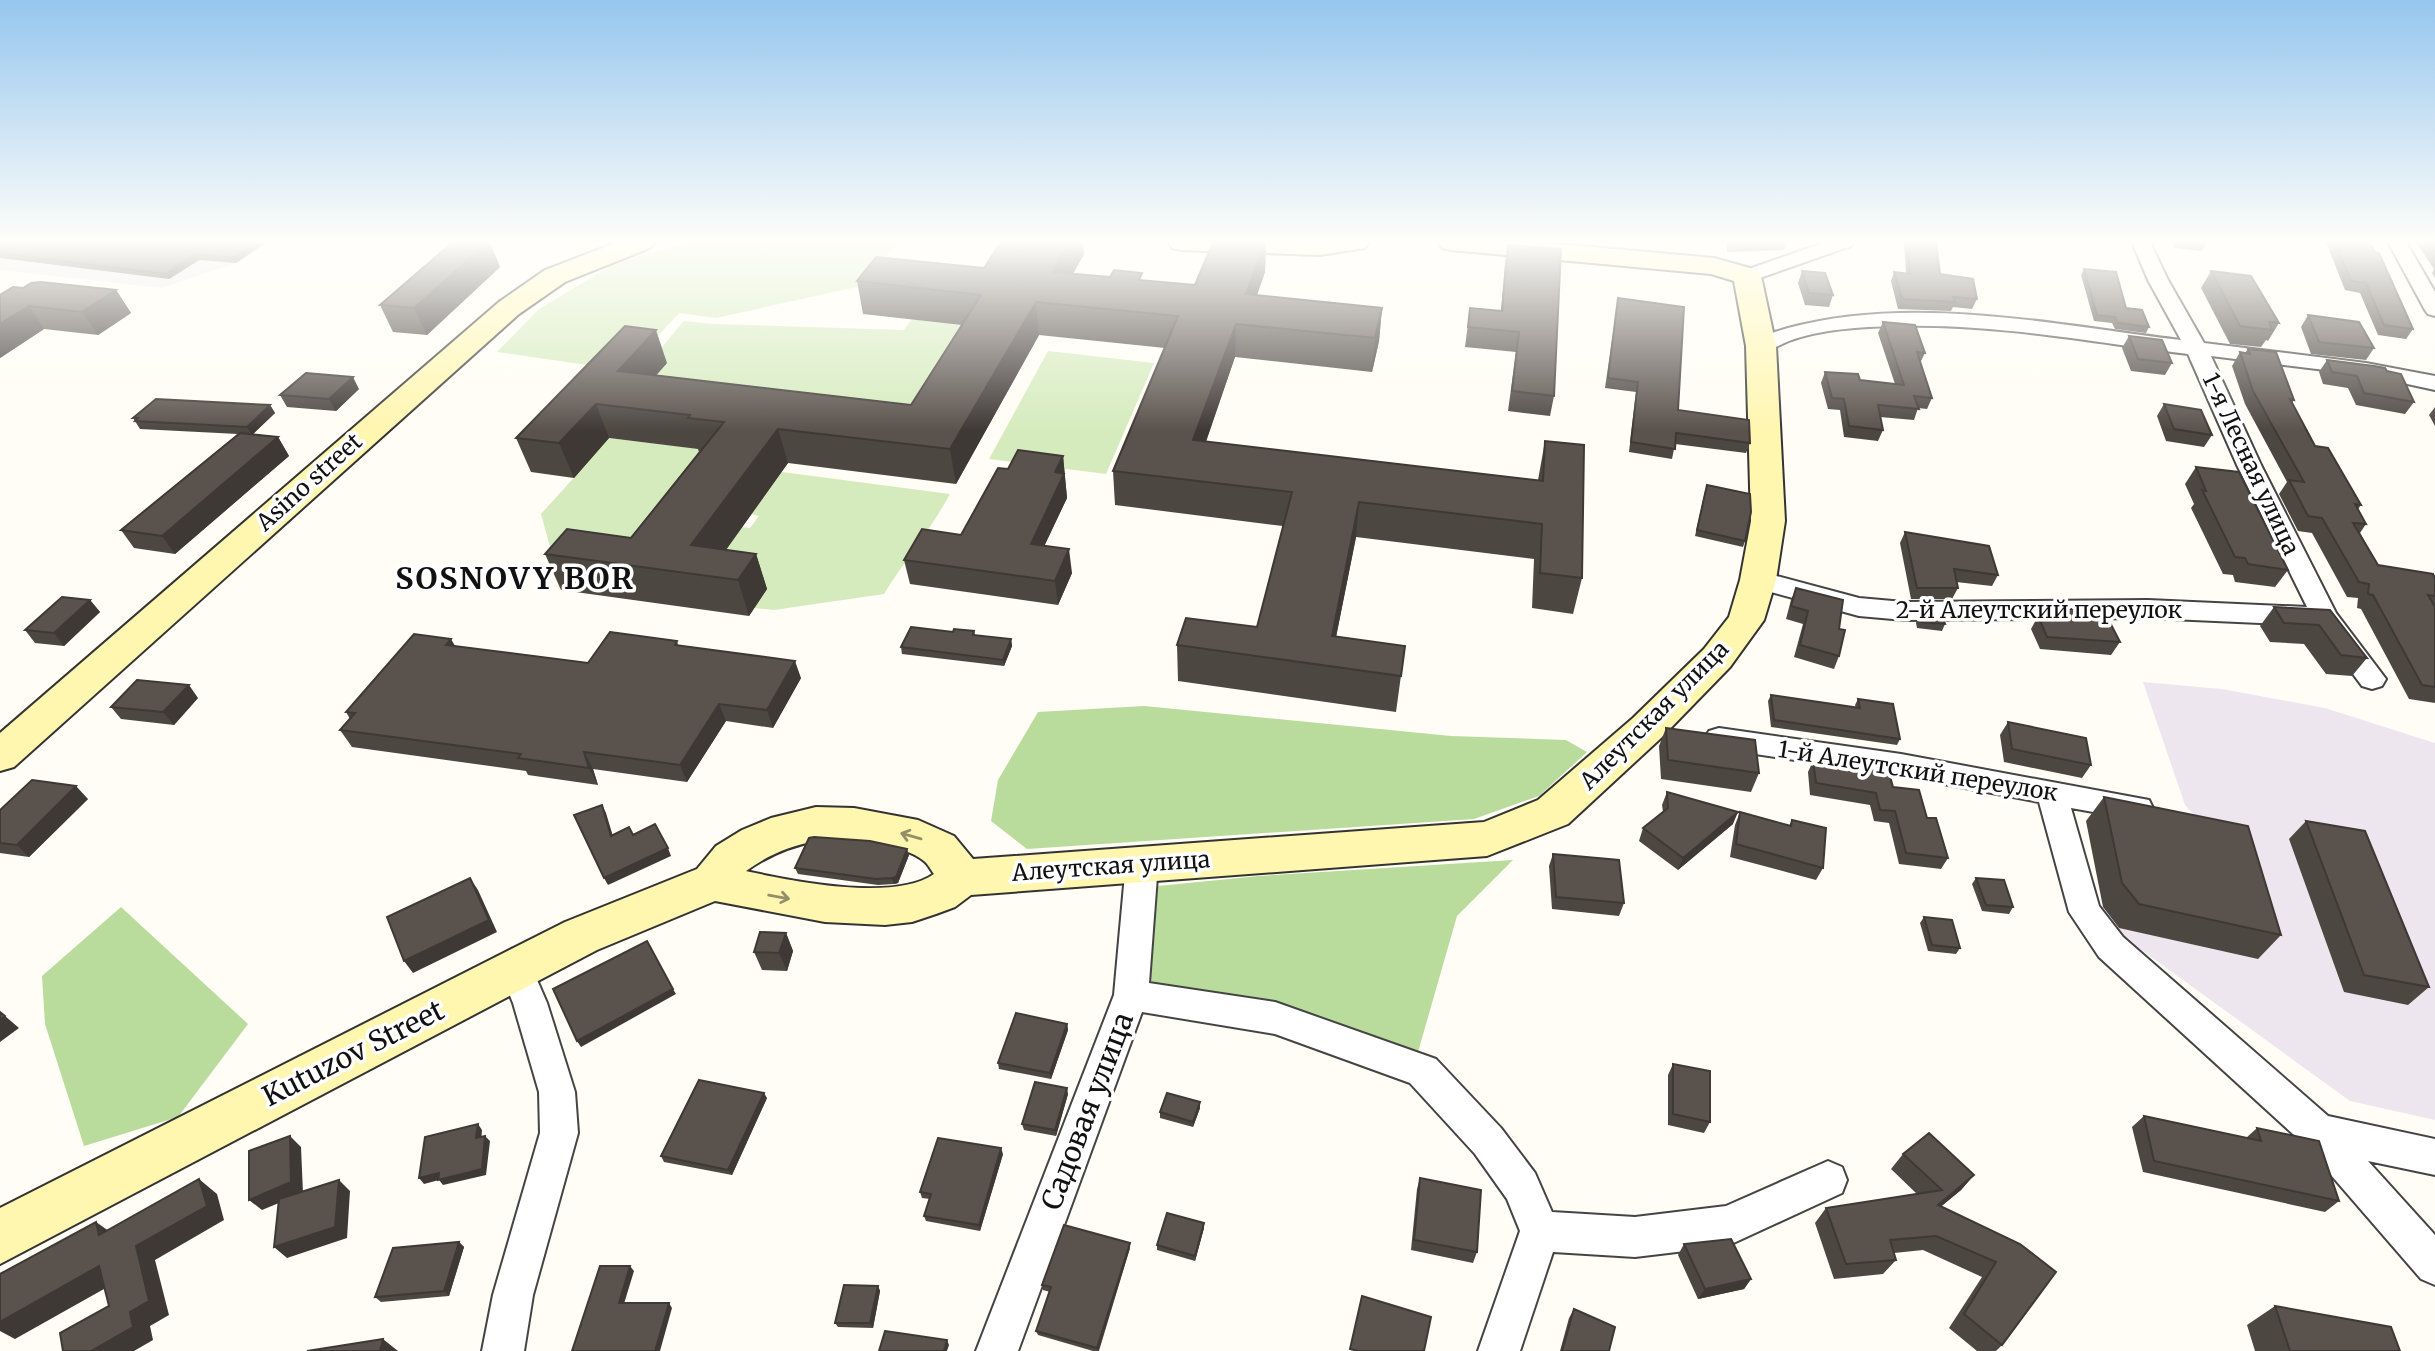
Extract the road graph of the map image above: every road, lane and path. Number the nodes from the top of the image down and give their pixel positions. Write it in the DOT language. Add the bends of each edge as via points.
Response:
graph roads {
  1 [pos="513,305"];
  2 [pos="1752,305"];
  3 [pos="2172,305"];
  4 [pos="1760,346"];
  5 [pos="2196,348"];
  6 [pos="2435,383"];
  7 [pos="1758,580"];
  8 [pos="2325,617"];
  9 [pos="2372,678"];
  10 [pos="1647,728"];
  11 [pos="0,756"];
  12 [pos="2052,793"];
  13 [pos="2162,813"];
  14 [pos="1142,863"];
  15 [pos="962,877"];
  16 [pos="713,882"];
  17 [pos="516,969"];
  18 [pos="1130,995"];
  19 [pos="2318,1132"];
  20 [pos="2435,1157"];
  21 [pos="1828,1180"];
  22 [pos="1540,1231"];
  23 [pos="0,1237"];
  24 [pos="2435,1265"];
  25 [pos="503,1351"];
  26 [pos="997,1351"];
  27 [pos="1499,1351"];
  1 -- 11 [label="street, Asino street"];
  2 -- 4 [label="street, Алеутская улица"];
  3 -- 5 [label="street, 1-я Лесная улица"];
  4 -- 5 [label="street" via="1792,332 1922,319"];
  4 -- 7 [label="street, Алеутская улица" via="1768,521"];
  5 -- 6 [label="street" via="2366,369"];
  5 -- 8 [label="street, 1-я Лесная улица"];
  7 -- 8 [label="street, 2-й Алеутский переулок" via="1859,607 1904,611 2148,609"];
  7 -- 10 [label="street, Алеутская улица" via="1746,620 1717,658"];
  8 -- 9 [label="street, 1-я Лесная улица"];
  10 -- 12 [label="street, 1-й Алеутский переулок" via="1901,765"];
  10 -- 14 [label="street, Алеутская улица" via="1553,812 1487,839"];
  12 -- 13 [label="street, 1-й Алеутский переулок"];
  12 -- 19 [label="street" via="2085,912 2110,947"];
  14 -- 15 [label="street, Алеутская улица"];
  14 -- 18 [label="street, Садовая улица"];
  16 -- 15 [label="street, one-way" via="796,900 858,905 901,904 937,896"];
  15 -- 16 [label="street, one-way" via="939,848 919,837 854,825 816,824 757,842 731,858"];
  16 -- 17 [label="street, Kutuzov Street" via="581,936"];
  17 -- 23 [label="street, Kutuzov Street"];
  17 -- 25 [label="street" via="557,1092 559,1133 513,1295"];
  18 -- 22 [label="street" via="1275,1018 1423,1071 1488,1141 1521,1186"];
  18 -- 26 [label="street, Садовая улица"];
  19 -- 20 [label="street"];
  19 -- 24 [label="street"];
  21 -- 22 [label="street" via="1727,1226 1634,1237"];
  22 -- 27 [label="street"];
}
